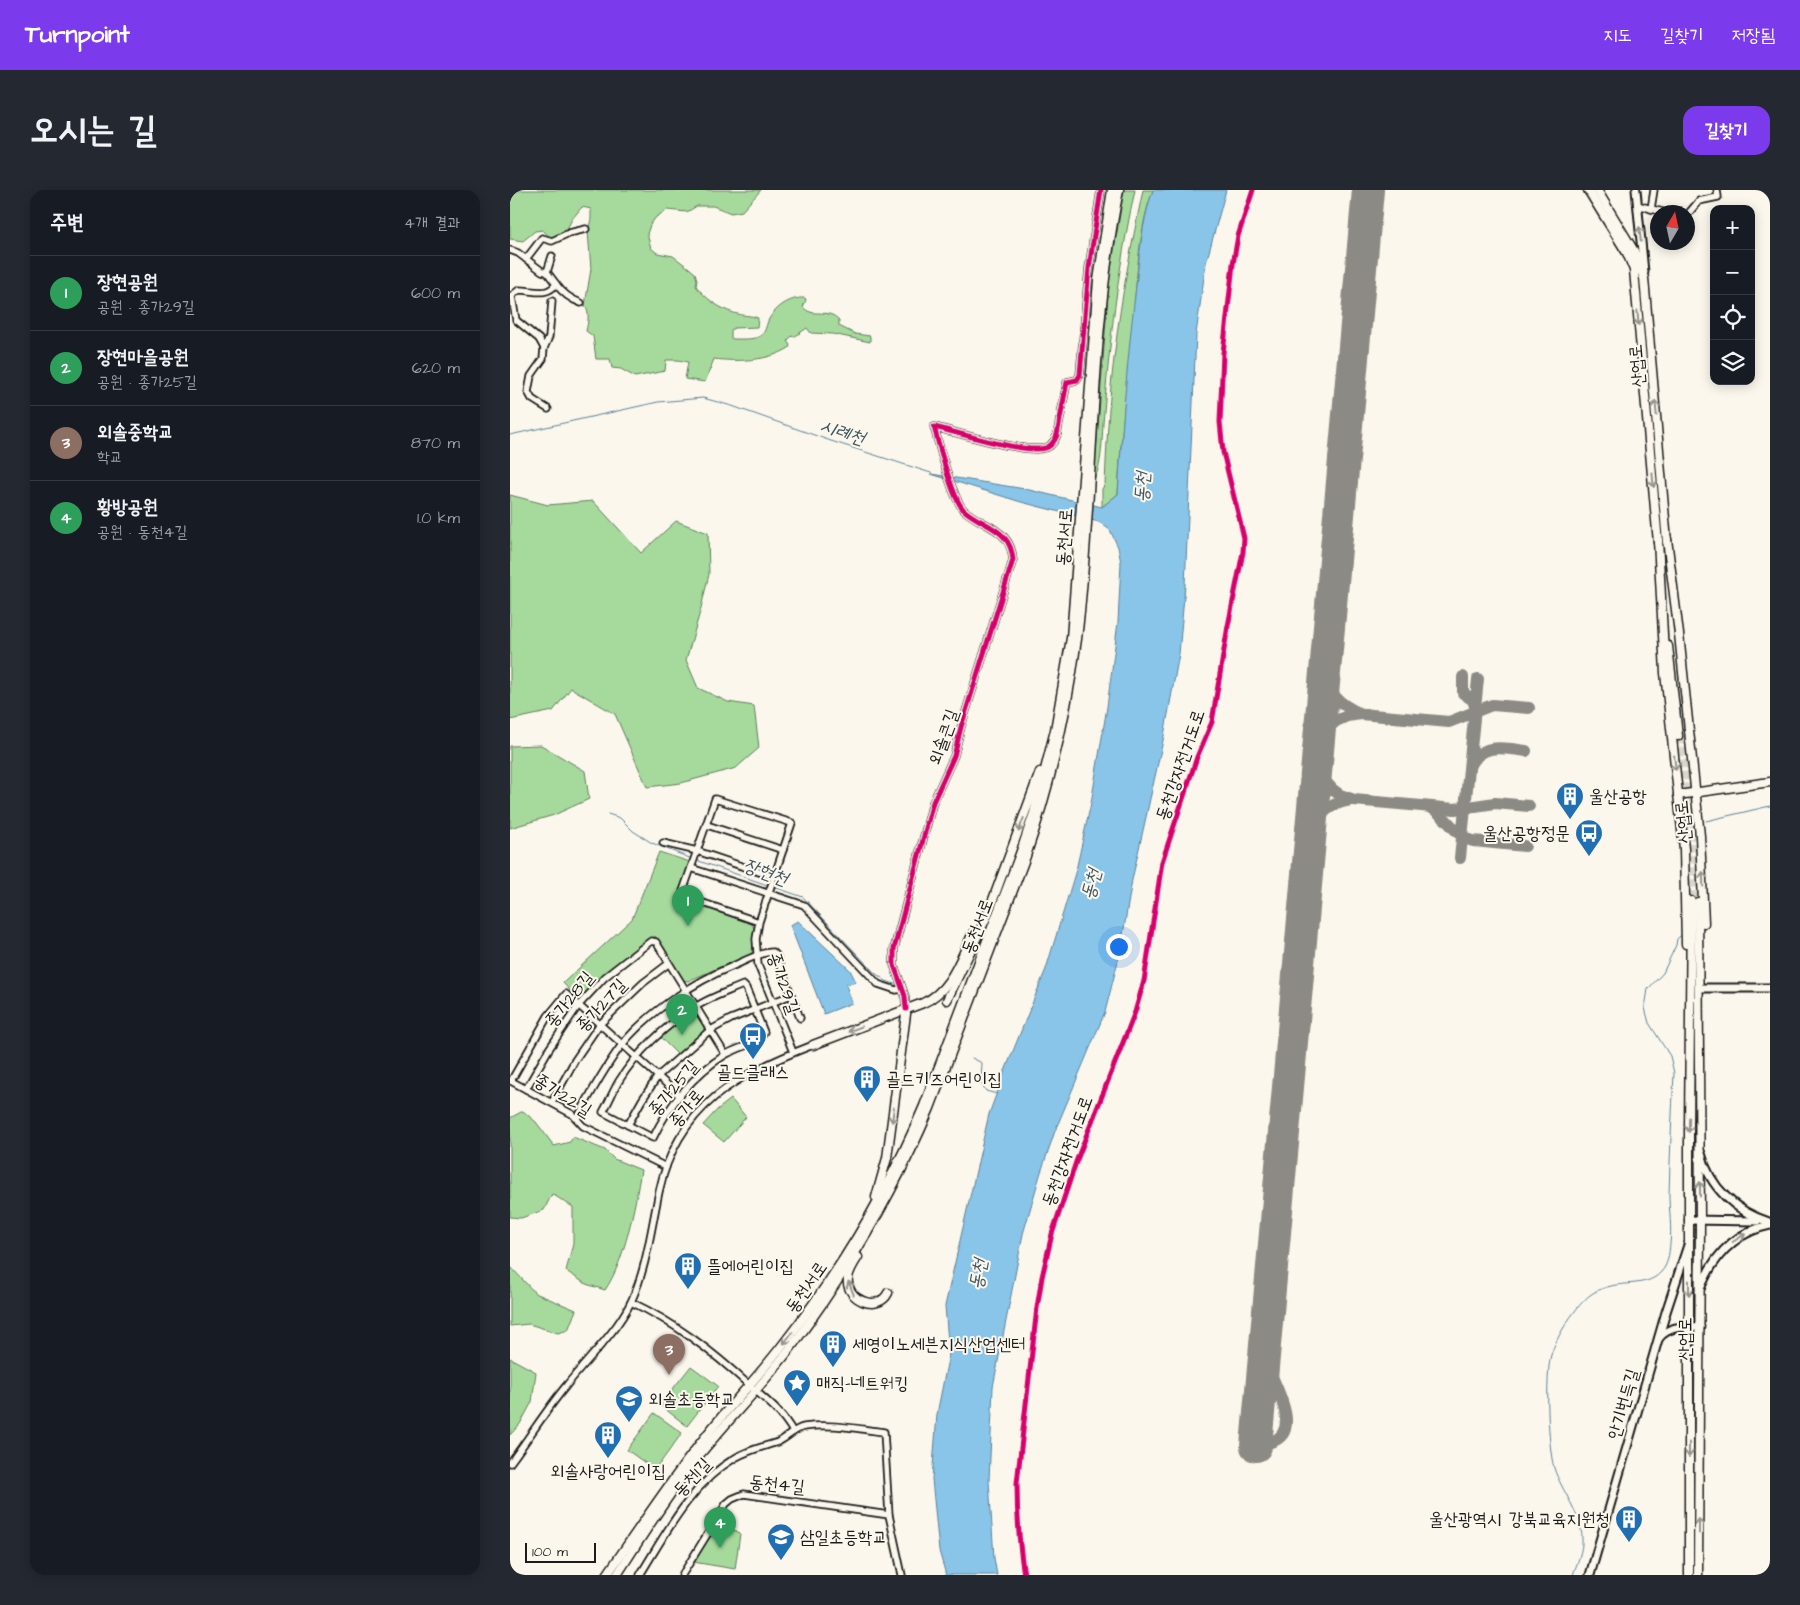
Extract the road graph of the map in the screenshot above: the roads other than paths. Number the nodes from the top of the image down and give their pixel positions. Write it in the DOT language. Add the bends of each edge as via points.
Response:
graph roads {
  1 [pos="1101,190"];
  2 [pos="1112,190"];
  3 [pos="1119,190"];
  4 [pos="1588,190"];
  5 [pos="1597,190"];
  6 [pos="1636,190"];
  7 [pos="1654,190"];
  8 [pos="1717,190"];
  9 [pos="1637,205"];
  10 [pos="1652,205"];
  11 [pos="1695,206"];
  12 [pos="1650,209"];
  13 [pos="586,229"];
  14 [pos="510,250"];
  15 [pos="552,256"];
  16 [pos="526,259"];
  17 [pos="547,272"];
  18 [pos="1644,278"];
  19 [pos="556,284"];
  20 [pos="511,297"];
  21 [pos="552,302"];
  22 [pos="581,303"];
  23 [pos="544,348"];
  24 [pos="548,409"];
  25 [pos="1086,489"];
  26 [pos="1667,539"];
  27 [pos="1658,540"];
  28 [pos="1081,546"];
  29 [pos="1055,730"];
  30 [pos="1770,782"];
  31 [pos="1696,793"];
  32 [pos="1678,795"];
  33 [pos="707,825"];
  34 [pos="662,842"];
  35 [pos="783,850"];
  36 [pos="696,853"];
  37 [pos="692,867"];
  38 [pos="1004,870"];
  39 [pos="773,879"];
  40 [pos="769,893"];
  41 [pos="759,922"];
  42 [pos="757,956"];
  43 [pos="668,964"];
  44 [pos="1704,988"];
  45 [pos="1770,988"];
  46 [pos="902,989"];
  47 [pos="686,990"];
  48 [pos="791,995"];
  49 [pos="946,1000"];
  50 [pos="773,1002"];
  51 [pos="578,1006"];
  52 [pos="695,1007"];
  53 [pos="754,1009"];
  54 [pos="906,1012"];
  55 [pos="800,1018"];
  56 [pos="598,1025"];
  57 [pos="709,1031"];
  58 [pos="622,1045"];
  59 [pos="813,1045"];
  60 [pos="793,1052"];
  61 [pos="725,1054"];
  62 [pos="637,1057"];
  63 [pos="658,1076"];
  64 [pos="526,1089"];
  65 [pos="680,1096"];
  66 [pos="552,1102"];
  67 [pos="1690,1103"];
  68 [pos="1700,1103"];
  69 [pos="577,1119"];
  70 [pos="628,1126"];
  71 [pos="1700,1148"];
  72 [pos="666,1167"];
  73 [pos="878,1214"];
  74 [pos="1689,1220"];
  75 [pos="1700,1220"];
  76 [pos="1770,1223"];
  77 [pos="864,1227"];
  78 [pos="1689,1242"];
  79 [pos="1700,1289"];
  80 [pos="888,1293"];
  81 [pos="631,1302"];
  82 [pos="1689,1327"];
  83 [pos="1700,1327"];
  84 [pos="1658,1338"];
  85 [pos="752,1388"];
  86 [pos="793,1432"];
  87 [pos="510,1463"];
  88 [pos="889,1515"];
  89 [pos="607,1575"];
  90 [pos="617,1575"];
  91 [pos="640,1575"];
  92 [pos="682,1575"];
  93 [pos="902,1575"];
  94 [pos="1590,1575"];
  95 [pos="1690,1575"];
  96 [pos="1698,1575"];
  1 -- 46 [label="street, 외솔큰길" via="1080,375 1077,380 1067,382 1054,442 1041,449 1018,447 934,427 962,508 1000,532 1010,547 1013,560 954,756 934,802 894,949 894,965"];
  2 -- 25 [label="main road, 동천서로" via="1098,280"];
  3 -- 25 [label="main road, 동천서로" via="1103,298"];
  4 -- 27 [label="main road, 산업로, one-way" via="1634,270"];
  5 -- 18 [label="main road" via="1634,251"];
  6 -- 9 [label="street, 산업로"];
  7 -- 10 [label="street"];
  8 -- 11 [label="street" via="1718,197 1699,201"];
  9 -- 12 [label="street"];
  18 -- 9 [label="street, 산업로, one-way"];
  13 -- 16 [label="street" via="552,240 542,238"];
  14 -- 16 [label="street"];
  15 -- 17 [label="street"];
  16 -- 17 [label="street" via="542,272"];
  17 -- 19 [label="street"];
  26 -- 18 [label="main road, 산업로, one-way"];
  19 -- 20 [label="street" via="544,292 519,290"];
  19 -- 22 [label="street" via="570,299"];
  20 -- 23 [label="street" via="516,320 539,339"];
  21 -- 23 [label="street" via="549,337"];
  23 -- 24 [label="street" via="543,359 531,376 528,392"];
  25 -- 28 [label="main road, 동천서로"];
  26 -- 27 [label="main road, 산업로" via="1681,736"];
  26 -- 31 [label="main road, 산업로"];
  27 -- 32 [label="main road, 산업로, one-way" via="1665,673"];
  28 -- 29 [label="main road, 동천서로" via="1071,638"];
  28 -- 73 [label="main road, 동천서로" via="1077,639 1057,748 1040,815 930,1108 914,1147"];
  29 -- 38 [label="main road, one-way"];
  29 -- 77 [label="main road, 동천서로" via="1020,854 928,1097"];
  30 -- 31 [label="main road"];
  31 -- 32 [label="main road"];
  44 -- 31 [label="main road, 산업로, one-way" via="1703,874"];
  32 -- 67 [label="main road, 산업로" via="1685,874"];
  33 -- 35 [label="street"];
  33 -- 35 [label="street, 종가29길" via="715,799 792,823"];
  33 -- 36 [label="street, 종가29길"];
  34 -- 36 [label="street"];
  35 -- 39 [label="street, 종가29길"];
  36 -- 37 [label="street, 종가29길"];
  36 -- 39 [label="street"];
  37 -- 40 [label="street"];
  37 -- 41 [label="street, 종가29길" via="684,891 686,897"];
  38 -- 49 [label="main road" via="987,916"];
  38 -- 59 [label="main road, one-way" via="949,982 936,997"];
  39 -- 40 [label="street, 종가29길"];
  40 -- 41 [label="street, 종가29길"];
  40 -- 46 [label="street" via="804,905 878,984"];
  41 -- 42 [label="street, 종가29길"];
  42 -- 47 [label="street"];
  42 -- 48 [label="street" via="770,952 776,954"];
  42 -- 50 [label="street, 종가29길"];
  43 -- 47 [label="street"];
  43 -- 51 [label="street, 종가28길" via="656,942 651,942 605,977"];
  43 -- 56 [label="street, 종가27길"];
  44 -- 45 [label="street"];
  44 -- 68 [label="main road, 산업로"];
  46 -- 54 [label="street, 외솔큰길" via="906,996"];
  47 -- 52 [label="street"];
  47 -- 58 [label="street" via="651,1016"];
  48 -- 50 [label="street, 종가25길"];
  48 -- 55 [label="street"];
  50 -- 53 [label="street, 종가25길"];
  50 -- 60 [label="street, 종가29길"];
  51 -- 56 [label="street"];
  51 -- 64 [label="street, 종가28길"];
  51 -- 64 [label="street, 종가22길" via="566,994 548,1016 511,1081"];
  52 -- 53 [label="street" via="743,985"];
  52 -- 57 [label="street"];
  52 -- 62 [label="street"];
  53 -- 57 [label="street, 종가25길"];
  53 -- 61 [label="street, 종가25길" via="764,1032 760,1039"];
  54 -- 77 [label="main road, one-way" via="886,1165"];
  56 -- 58 [label="street"];
  56 -- 66 [label="street, 종가27길"];
  57 -- 61 [label="street"];
  57 -- 63 [label="street, 종가25길"];
  58 -- 62 [label="street"];
  58 -- 69 [label="street" via="592,1089"];
  59 -- 60 [label="street, 종가로"];
  60 -- 72 [label="street, 종가로" via="750,1072 719,1092 686,1128"];
  61 -- 65 [label="street, 종가25길"];
  62 -- 63 [label="street"];
  62 -- 70 [label="street" via="603,1112"];
  63 -- 65 [label="street"];
  63 -- 70 [label="street, 종가25길"];
  64 -- 66 [label="street, 종가22길"];
  65 -- 70 [label="street, 종가25길" via="662,1118 652,1138"];
  66 -- 69 [label="street, 종가22길"];
  67 -- 68 [label="main road, 산업로" via="1695,902"];
  67 -- 74 [label="main road, 산업로, one-way"];
  68 -- 71 [label="main road, 산업로"];
  69 -- 72 [label="street, 종가22길" via="583,1126"];
  75 -- 71 [label="main road, 산업로, one-way"];
  71 -- 76 [label="street" via="1707,1172 1722,1193 1745,1213"];
  72 -- 81 [label="street, 종가로" via="645,1263"];
  80 -- 73 [label="main road, one-way" via="876,1303 862,1300 852,1294 848,1284 849,1274"];
  73 -- 85 [label="main road, 동천서로" via="791,1347"];
  74 -- 75 [label="street"];
  74 -- 78 [label="main road, 산업로"];
  75 -- 76 [label="street"];
  75 -- 79 [label="main road, 산업로"];
  79 -- 76 [label="street, one-way" via="1712,1264 1727,1246 1738,1237"];
  77 -- 85 [label="main road, 동천서로, one-way" via="813,1305"];
  78 -- 82 [label="main road, 산업로, one-way"];
  78 -- 84 [label="street, 안기번득길"];
  79 -- 83 [label="main road, 산업로"];
  81 -- 85 [label="street" via="687,1333"];
  81 -- 87 [label="street, 종가로" via="616,1327 565,1386"];
  82 -- 83 [label="street"];
  82 -- 84 [label="street" via="1670,1329"];
  82 -- 95 [label="main road, 산업로, one-way"];
  96 -- 83 [label="main road, 산업로, one-way"];
  84 -- 94 [label="street, 안기번득길"];
  85 -- 86 [label="street" via="781,1413"];
  85 -- 89 [label="main road, 동천서로" via="689,1457"];
  85 -- 90 [label="main road, 동천서로" via="695,1461"];
  86 -- 88 [label="street, 동천1길" via="821,1426 884,1432"];
  86 -- 91 [label="street, 동천1길" via="785,1439 736,1457 704,1481"];
  88 -- 92 [label="street, 동천4길" via="752,1494 737,1496 726,1504"];
  88 -- 93 [label="street"];
}
